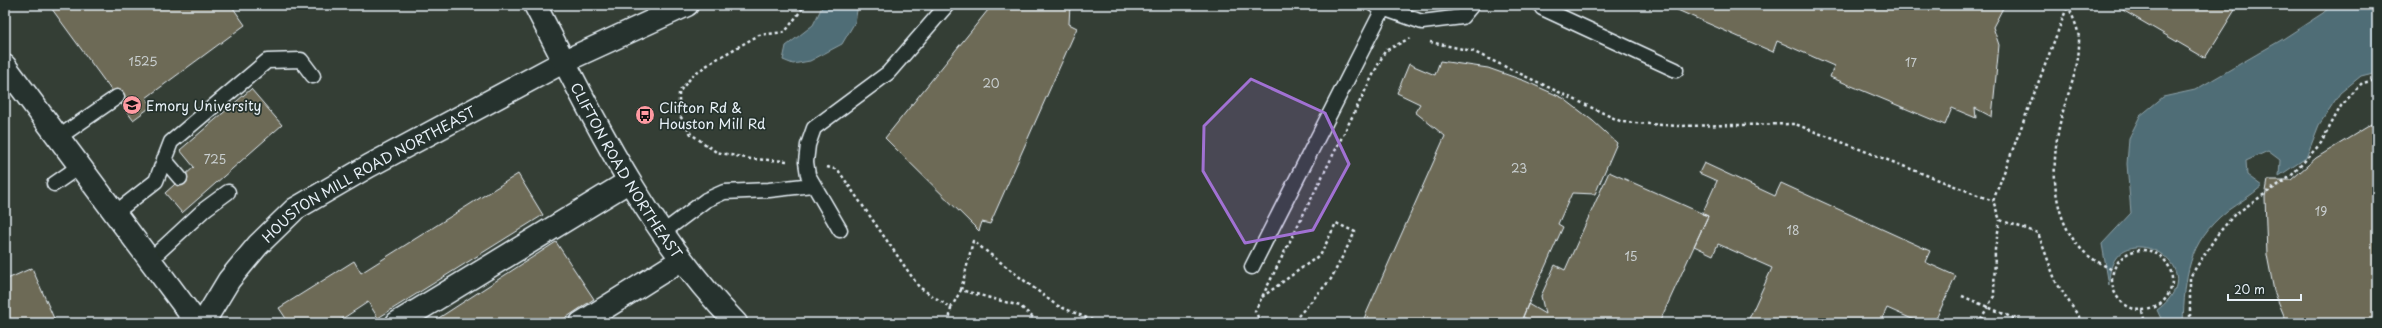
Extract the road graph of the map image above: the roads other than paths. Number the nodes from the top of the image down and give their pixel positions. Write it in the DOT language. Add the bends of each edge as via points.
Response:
graph roads {
  1 [pos="535,5"];
  2 [pos="687,5"];
  3 [pos="947,5"];
  4 [pos="1472,5"];
  5 [pos="1543,5"];
  6 [pos="1378,7"];
  7 [pos="565,61"];
  8 [pos="5,66"];
  9 [pos="1676,70"];
  10 [pos="313,76"];
  11 [pos="117,97"];
  12 [pos="59,137"];
  13 [pos="164,159"];
  14 [pos="80,166"];
  15 [pos="180,178"];
  16 [pos="628,182"];
  17 [pos="54,184"];
  18 [pos="812,185"];
  19 [pos="228,192"];
  20 [pos="115,212"];
  21 [pos="840,230"];
  22 [pos="662,234"];
  23 [pos="150,260"];
  24 [pos="681,260"];
  25 [pos="1252,267"];
  26 [pos="197,323"];
  27 [pos="203,323"];
  28 [pos="397,323"];
  29 [pos="581,323"];
  30 [pos="736,323"];
  1 -- 7 [label="street, CLIFTON ROAD NORTHEAST"];
  2 -- 7 [label="street, HOUSTON MILL ROAD NORTHEAST"];
  3 -- 18 [label="lane" via="888,73 814,128 806,162"];
  4 -- 6 [label="lane" via="1462,17 1422,22"];
  5 -- 9 [label="lane" via="1542,8"];
  6 -- 25 [label="lane"];
  7 -- 16 [label="street, CLIFTON ROAD NORTHEAST"];
  7 -- 27 [label="street, HOUSTON MILL ROAD NORTHEAST" via="375,162 295,209 258,245 234,275"];
  8 -- 12 [label="street"];
  10 -- 13 [label="lane" via="301,60 267,61 171,142"];
  11 -- 12 [label="lane"];
  12 -- 14 [label="street"];
  13 -- 15 [label="lane"];
  13 -- 20 [label="lane" via="156,181"];
  14 -- 17 [label="lane"];
  14 -- 20 [label="street"];
  16 -- 22 [label="street, CLIFTON ROAD NORTHEAST"];
  16 -- 28 [label="street"];
  18 -- 21 [label="lane"];
  18 -- 22 [label="lane" via="762,191 724,192 706,200"];
  19 -- 23 [label="lane" via="202,205"];
  20 -- 23 [label="street"];
  22 -- 24 [label="street, CLIFTON ROAD NORTHEAST"];
  23 -- 26 [label="street"];
  24 -- 29 [label="street"];
  24 -- 30 [label="street, CLIFTON ROAD NORTHEAST"];
}
